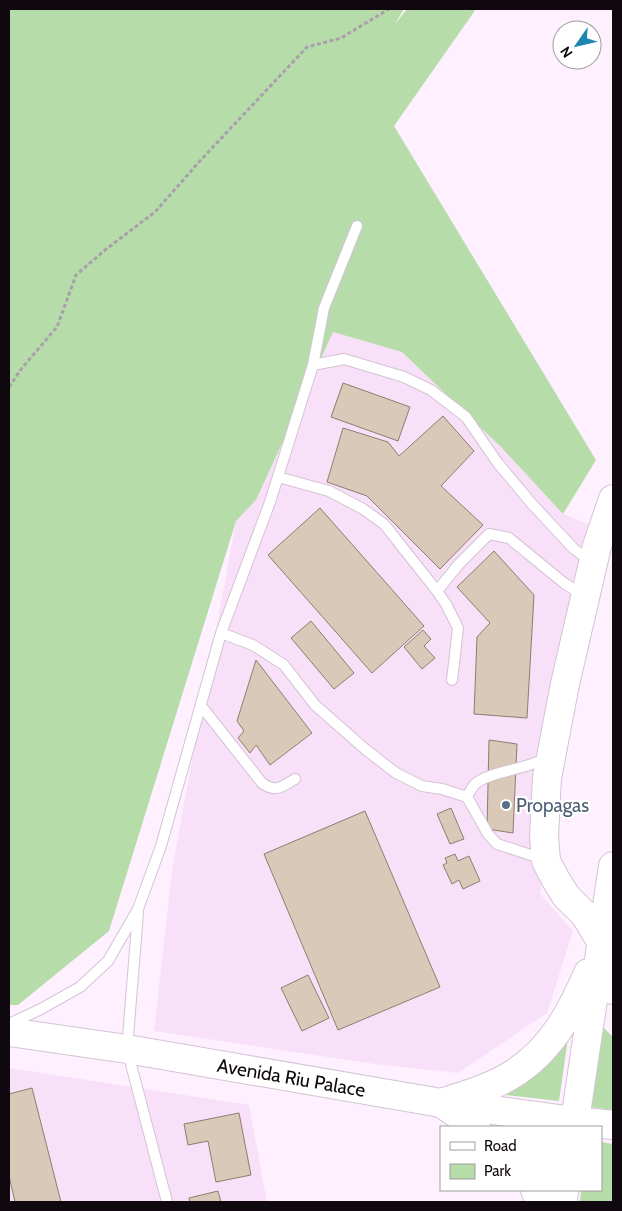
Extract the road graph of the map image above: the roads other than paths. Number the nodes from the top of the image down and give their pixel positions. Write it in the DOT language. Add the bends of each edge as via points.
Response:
graph roads {
  1 [pos="357,226"];
  2 [pos="313,365"];
  3 [pos="278,476"];
  4 [pos="613,500"];
  5 [pos="593,563"];
  6 [pos="437,591"];
  7 [pos="585,596"];
  8 [pos="222,633"];
  9 [pos="452,680"];
  10 [pos="202,707"];
  11 [pos="551,755"];
  12 [pos="295,779"];
  13 [pos="467,797"];
  14 [pos="546,860"];
  15 [pos="613,866"];
  16 [pos="138,909"];
  17 [pos="602,942"];
  18 [pos="613,990"];
  19 [pos="9,1024"];
  20 [pos="9,1032"];
  21 [pos="127,1049"];
  22 [pos="440,1103"];
  23 [pos="574,1124"];
  24 [pos="613,1124"];
  25 [pos="474,1126"];
  26 [pos="166,1202"];
  1 -- 2 [label="lane" via="324,308"];
  2 -- 3 [label="lane"];
  2 -- 5 [label="lane" via="344,359 404,377 432,390 466,417 496,462 527,498 574,549"];
  3 -- 6 [label="lane" via="329,491 384,524"];
  3 -- 8 [label="lane"];
  4 -- 5 [label="main road"];
  5 -- 7 [label="main road"];
  6 -- 7 [label="lane" via="489,534 510,538 564,583"];
  6 -- 9 [label="lane" via="458,628"];
  7 -- 11 [label="main road"];
  8 -- 10 [label="lane"];
  8 -- 13 [label="lane" via="253,645 284,665 315,705 396,773 422,786"];
  10 -- 12 [label="lane" via="262,783 279,789"];
  10 -- 16 [label="lane" via="161,846"];
  11 -- 13 [label="lane" via="525,768 485,778 475,784"];
  11 -- 14 [label="main road" via="544,835"];
  13 -- 14 [label="lane" via="497,844"];
  14 -- 17 [label="main road" via="566,896 585,915"];
  15 -- 17 [label="main road"];
  16 -- 19 [label="lane" via="108,960 80,987"];
  16 -- 21 [label="lane"];
  17 -- 18 [label="main road"];
  17 -- 22 [label="main road" via="575,1004 538,1055 512,1074 480,1090"];
  17 -- 23 [label="main road"];
  20 -- 21 [label="main road, Avenida Riu Palace"];
  21 -- 22 [label="main road, Avenida Riu Palace"];
  21 -- 26 [label="lane"];
  22 -- 23 [label="main road, Avenida Riu Palace"];
  22 -- 25 [label="main road"];
  23 -- 24 [label="main road, Avenida Riu Palace"];
}
